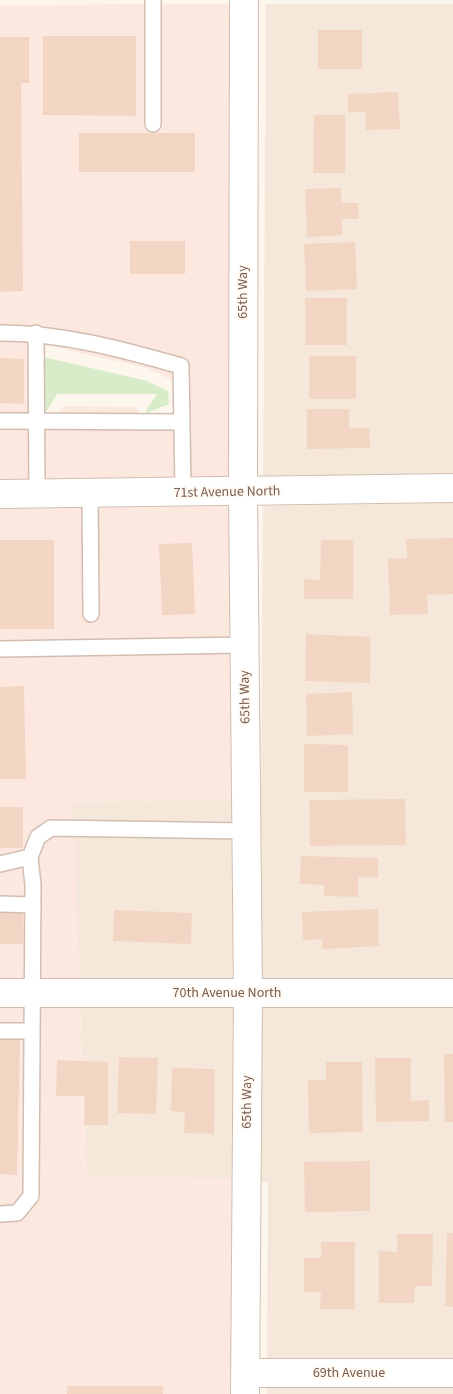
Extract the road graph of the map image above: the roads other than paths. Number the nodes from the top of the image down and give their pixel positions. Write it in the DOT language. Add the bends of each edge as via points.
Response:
graph roads {
  1 [pos="153,0"];
  2 [pos="244,0"];
  3 [pos="153,124"];
  4 [pos="0,333"];
  5 [pos="36,333"];
  6 [pos="0,421"];
  7 [pos="37,421"];
  8 [pos="182,422"];
  9 [pos="453,488"];
  10 [pos="183,492"];
  11 [pos="243,492"];
  12 [pos="90,493"];
  13 [pos="0,494"];
  14 [pos="37,494"];
  15 [pos="90,614"];
  16 [pos="244,645"];
  17 [pos="0,649"];
  18 [pos="246,831"];
  19 [pos="30,857"];
  20 [pos="0,864"];
  21 [pos="0,904"];
  22 [pos="33,904"];
  23 [pos="0,993"];
  24 [pos="31,993"];
  25 [pos="248,993"];
  26 [pos="453,993"];
  27 [pos="0,1031"];
  28 [pos="31,1031"];
  29 [pos="0,1214"];
  30 [pos="453,1374"];
  31 [pos="246,1384"];
  1 -- 3 [label="lane"];
  2 -- 11 [label="street, 65th Way"];
  4 -- 5 [label="lane"];
  5 -- 7 [label="lane"];
  5 -- 8 [label="lane" via="81,340 181,366"];
  6 -- 7 [label="lane"];
  7 -- 8 [label="lane"];
  7 -- 14 [label="lane"];
  8 -- 10 [label="lane"];
  9 -- 11 [label="street, 71st Avenue North"];
  10 -- 11 [label="street, 71st Avenue North"];
  10 -- 12 [label="street, 71st Avenue North"];
  11 -- 16 [label="street, 65th Way"];
  12 -- 14 [label="street, 71st Avenue North"];
  12 -- 15 [label="lane"];
  13 -- 14 [label="street, 71st Avenue North"];
  16 -- 17 [label="lane"];
  16 -- 18 [label="street, 65th Way"];
  18 -- 19 [label="lane" via="51,828 38,837"];
  18 -- 25 [label="street, 65th Way"];
  19 -- 20 [label="lane"];
  19 -- 22 [label="lane"];
  21 -- 22 [label="lane"];
  22 -- 24 [label="lane"];
  23 -- 24 [label="street, 70th Avenue North"];
  24 -- 25 [label="street, 70th Avenue North"];
  24 -- 28 [label="lane"];
  25 -- 26 [label="street, 70th Avenue North"];
  25 -- 31 [label="street, 65th Way"];
  27 -- 28 [label="lane"];
  28 -- 29 [label="lane" via="31,1196 17,1213"];
  30 -- 31 [label="street, 69th Avenue"];
}
